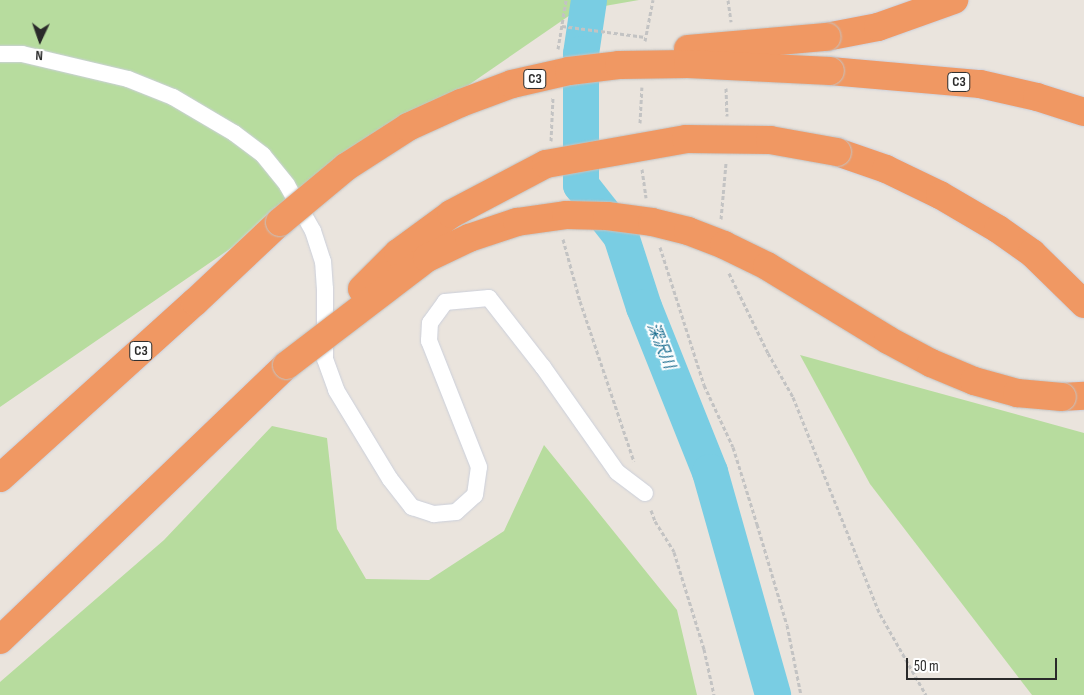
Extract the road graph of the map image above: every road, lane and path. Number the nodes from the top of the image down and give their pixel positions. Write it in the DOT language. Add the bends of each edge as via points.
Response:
graph roads {
  1 [pos="566,0"];
  2 [pos="653,0"];
  3 [pos="728,0"];
  4 [pos="954,0"];
  5 [pos="563,26"];
  6 [pos="731,27"];
  7 [pos="645,37"];
  8 [pos="644,46"];
  9 [pos="0,54"];
  10 [pos="560,73"];
  11 [pos="726,82"];
  12 [pos="642,83"];
  13 [pos="1084,112"];
  14 [pos="728,122"];
  15 [pos="640,131"];
  16 [pos="552,145"];
  17 [pos="641,160"];
  18 [pos="726,162"];
  19 [pos="648,204"];
  20 [pos="720,223"];
  21 [pos="563,236"];
  22 [pos="658,240"];
  23 [pos="726,268"];
  24 [pos="1084,304"];
  25 [pos="287,365"];
  26 [pos="106,381"];
  27 [pos="1073,397"];
  28 [pos="0,478"];
  29 [pos="0,485"];
  30 [pos="645,492"];
  31 [pos="0,640"];
  32 [pos="714,695"];
  33 [pos="801,695"];
  34 [pos="926,695"];
  1 -- 5 [label="path"];
  2 -- 7 [label="path"];
  3 -- 6 [label="path"];
  4 -- 10 [label="highway, C3, bridge" via="878,26 826,37 621,57"];
  5 -- 7 [label="path"];
  5 -- 10 [label="path"];
  7 -- 8 [label="path"];
  9 -- 30 [label="street" via="22,54 128,79 173,98 234,133 263,155 287,185 313,231 323,261 325,360 336,390 390,479 412,506 434,514 456,512 475,495 478,467 429,341 430,323 445,302 489,298 543,366 617,472"];
  10 -- 13 [label="highway, C3, bridge" via="619,65 688,64 830,71 980,84"];
  10 -- 16 [label="path" via="550,128"];
  10 -- 26 [label="highway, C3, bridge" via="512,84 461,102 408,127 346,167 280,222"];
  11 -- 14 [label="path"];
  12 -- 15 [label="path"];
  17 -- 19 [label="path"];
  18 -- 20 [label="path"];
  21 -- 30 [label="path" via="580,301"];
  22 -- 33 [label="path" via="704,385 733,447 787,625"];
  23 -- 34 [label="path" via="793,397 880,614"];
  24 -- 25 [label="highway, bridge" via="1032,253 998,229 895,173 837,152 770,140 686,139 546,164 451,214 398,253"];
  25 -- 27 [label="highway, bridge" via="427,258 469,238 517,222 566,215 607,216 652,222 724,245 767,266 888,340 974,381 1017,393"];
  25 -- 31 [label="highway"];
  26 -- 28 [label="highway, C3"];
  26 -- 29 [label="highway, C3"];
  30 -- 32 [label="path" via="656,521 674,552"];
}
